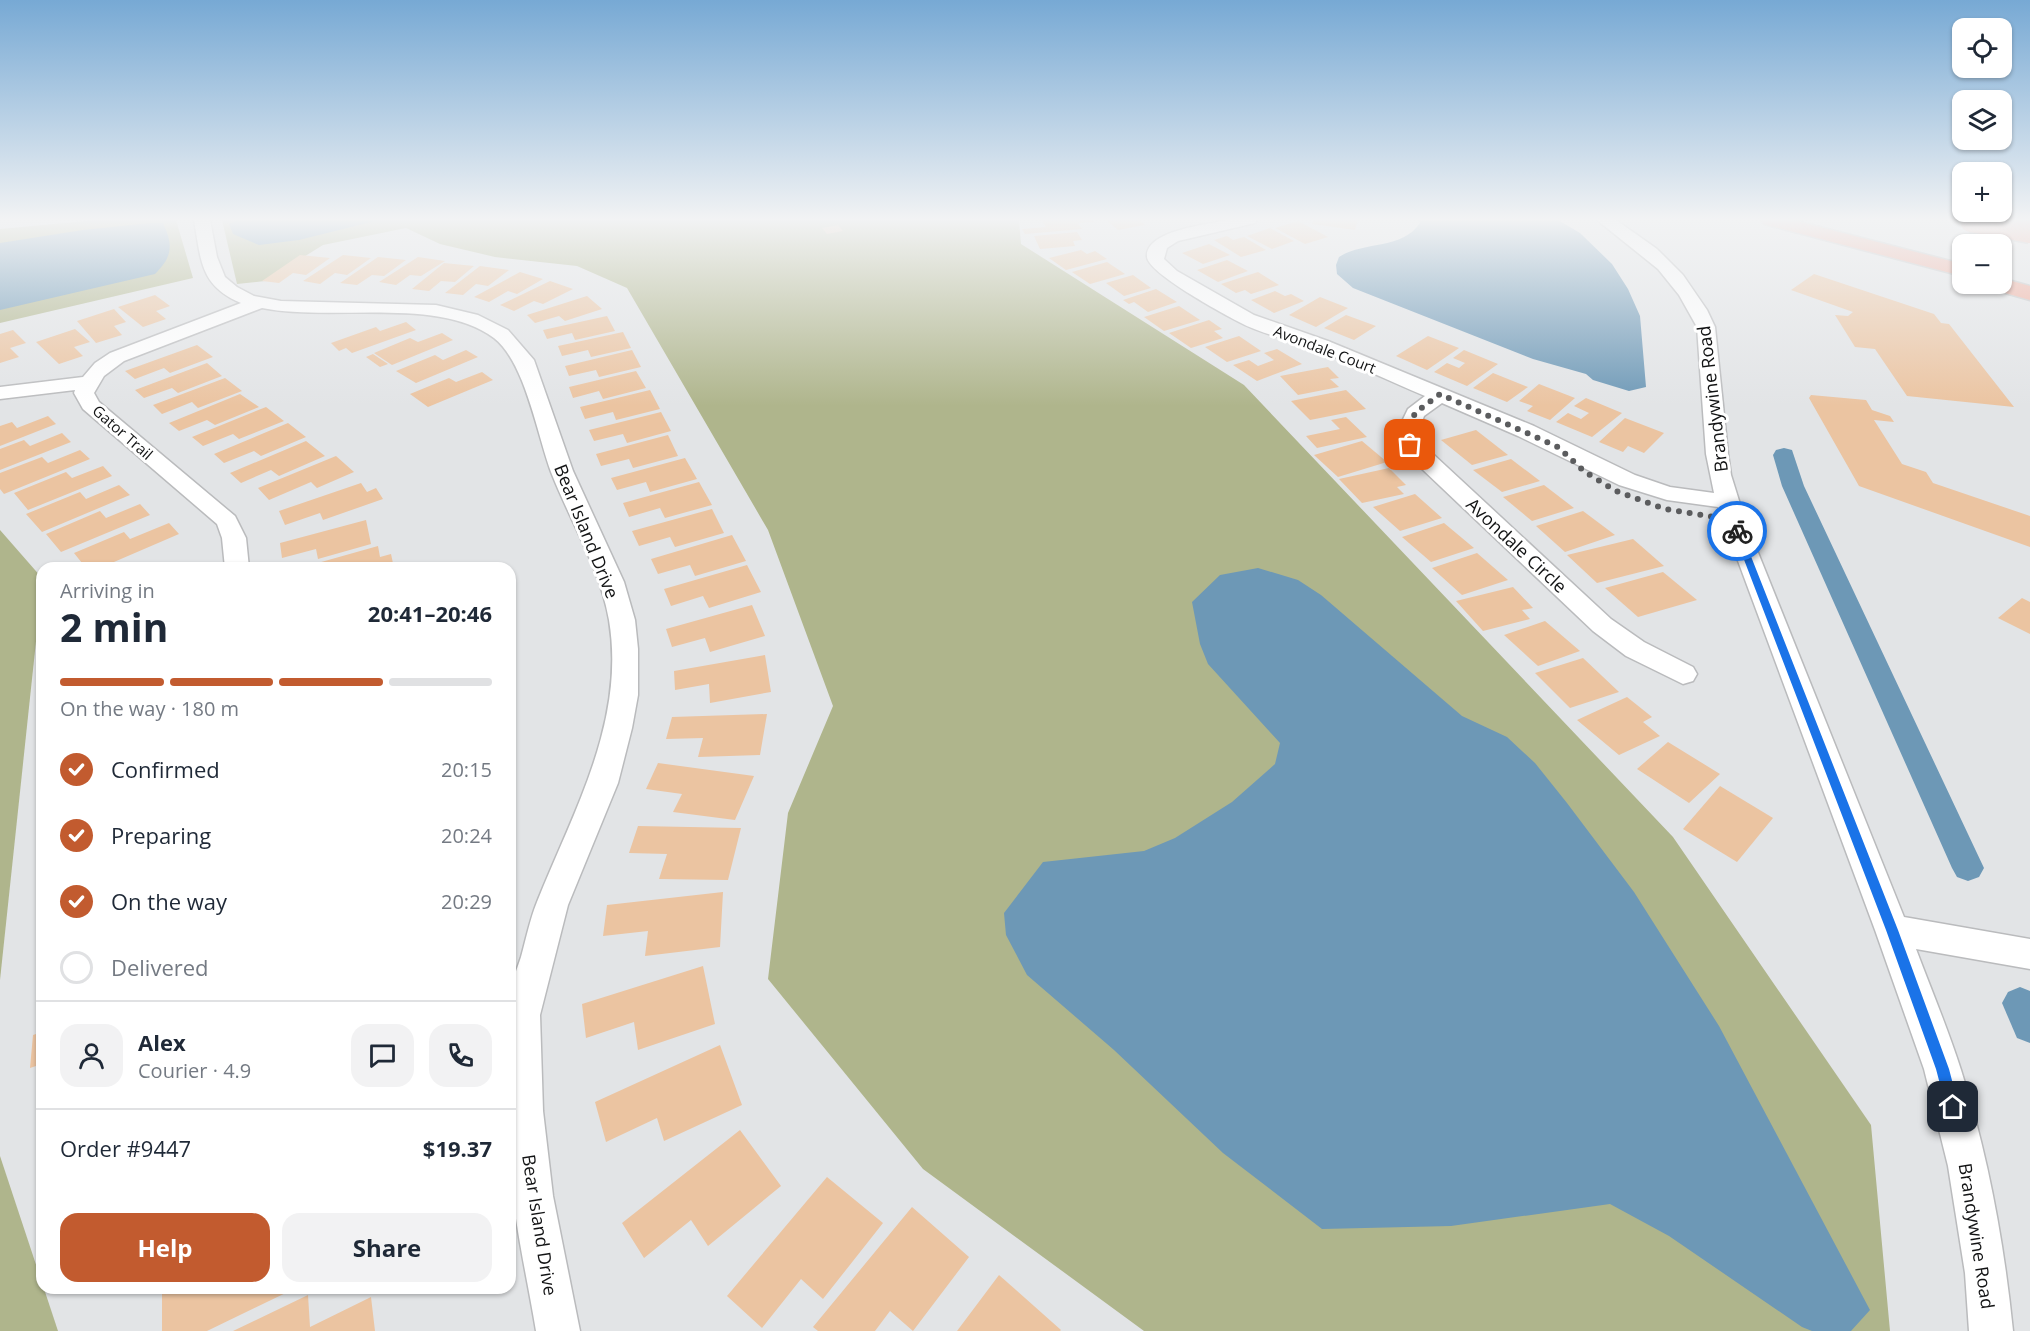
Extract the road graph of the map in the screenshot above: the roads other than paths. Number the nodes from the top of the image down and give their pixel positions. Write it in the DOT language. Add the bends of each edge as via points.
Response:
graph roads {
  1 [pos="221,282"];
  2 [pos="1183,282"];
  3 [pos="1680,282"];
  4 [pos="2012,288"];
  5 [pos="2030,293"];
  6 [pos="259,303"];
  7 [pos="88,382"];
  8 [pos="0,393"];
  9 [pos="1440,394"];
  10 [pos="1730,511"];
  11 [pos="236,562"];
  12 [pos="1683,674"];
  13 [pos="1892,930"];
  14 [pos="2030,954"];
  15 [pos="516,1016"];
  16 [pos="558,1331"];
  17 [pos="1991,1331"];
  1 -- 6 [label="street, Bear Island Drive" via="234,294"];
  2 -- 9 [label="street, Avondale Court" via="1246,318"];
  3 -- 10 [label="street, Brandywine Road" via="1706,327 1717,454"];
  4 -- 5 [label="highway"];
  6 -- 7 [label="street, Gator Trail" via="130,351 106,364"];
  6 -- 15 [label="street, Bear Island Drive" via="305,309 427,310 482,324 506,338 524,360 562,471 612,582 625,649 618,728 603,783 552,905"];
  7 -- 8 [label="street"];
  7 -- 11 [label="street, Gator Trail" via="84,393 90,405 227,521 234,538"];
  9 -- 10 [label="street" via="1558,447 1597,481 1632,498 1665,509"];
  9 -- 12 [label="street, Avondale Circle" via="1415,413 1406,436 1410,445 1602,625 1635,649"];
  10 -- 13 [label="street, Brandywine Road"];
  13 -- 14 [label="street"];
  13 -- 17 [label="street, Brandywine Road" via="1942,1069 1968,1166 1986,1273"];
  15 -- 16 [label="street, Bear Island Drive" via="533,1196"];
}
